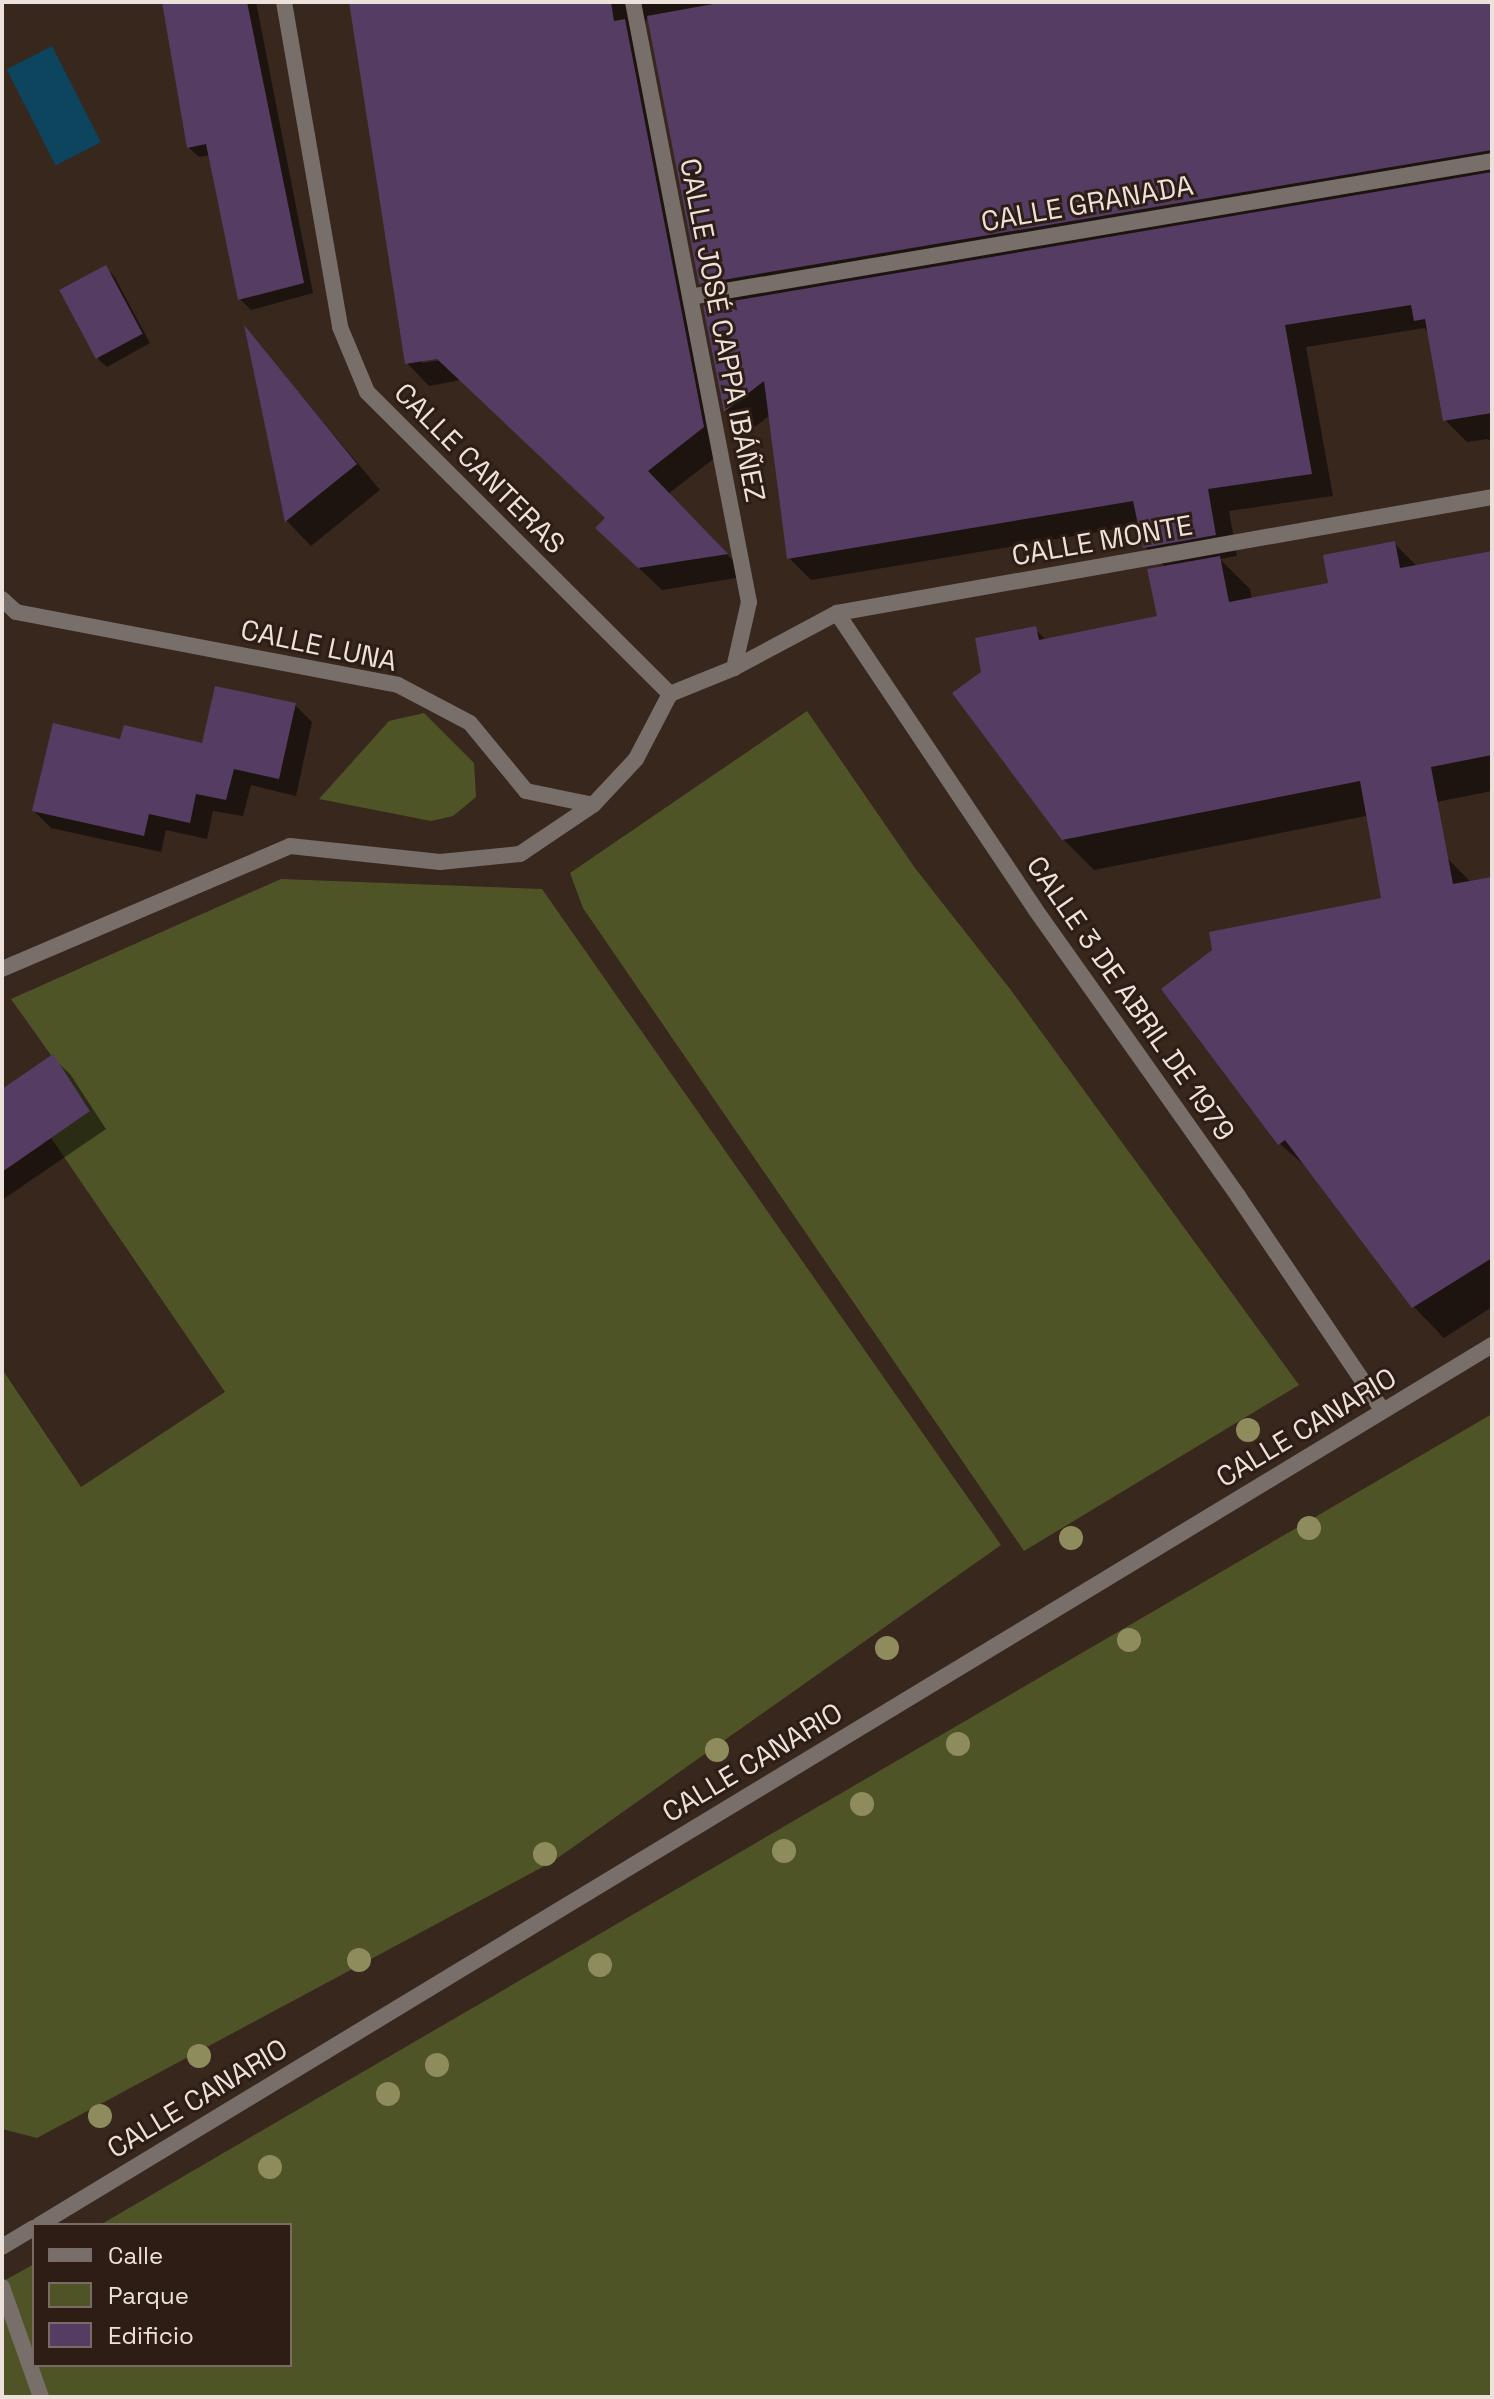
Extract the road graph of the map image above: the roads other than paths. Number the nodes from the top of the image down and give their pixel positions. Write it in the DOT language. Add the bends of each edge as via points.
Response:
graph roads {
  1 [pos="284,2"];
  2 [pos="633,2"];
  3 [pos="1492,161"];
  4 [pos="690,297"];
  5 [pos="1492,497"];
  6 [pos="2,599"];
  7 [pos="837,613"];
  8 [pos="734,668"];
  9 [pos="670,694"];
  10 [pos="593,805"];
  11 [pos="2,969"];
  12 [pos="1492,1345"];
  13 [pos="1383,1411"];
  14 [pos="41,2223"];
  15 [pos="32,2228"];
  16 [pos="2,2247"];
  17 [pos="2,2287"];
  18 [pos="41,2397"];
  1 -- 9 [label="street, CALLE CANTERAS" via="340,327 367,392"];
  2 -- 4 [label="street, CALLE JOSÉ CAPPA IBÁÑEZ"];
  3 -- 4 [label="street, CALLE GRANADA"];
  4 -- 8 [label="street, CALLE JOSÉ CAPPA IBÁÑEZ" via="749,602"];
  5 -- 7 [label="street, CALLE MONTE"];
  6 -- 10 [label="street, CALLE LUNA" via="16,612 398,685 470,723 526,791"];
  7 -- 8 [label="street, CALLE MONTE"];
  7 -- 13 [label="street, CALLE 3 DE ABRIL DE 1979"];
  8 -- 9 [label="street, CALLE MONTE"];
  9 -- 10 [label="street" via="636,759"];
  10 -- 11 [label="street" via="520,854 440,862 290,846"];
  12 -- 13 [label="street, CALLE CANARIO"];
  13 -- 14 [label="street, CALLE CANARIO"];
  15 -- 16 [label="street, CALLE CANARIO"];
  17 -- 18 [label="street"];
}
